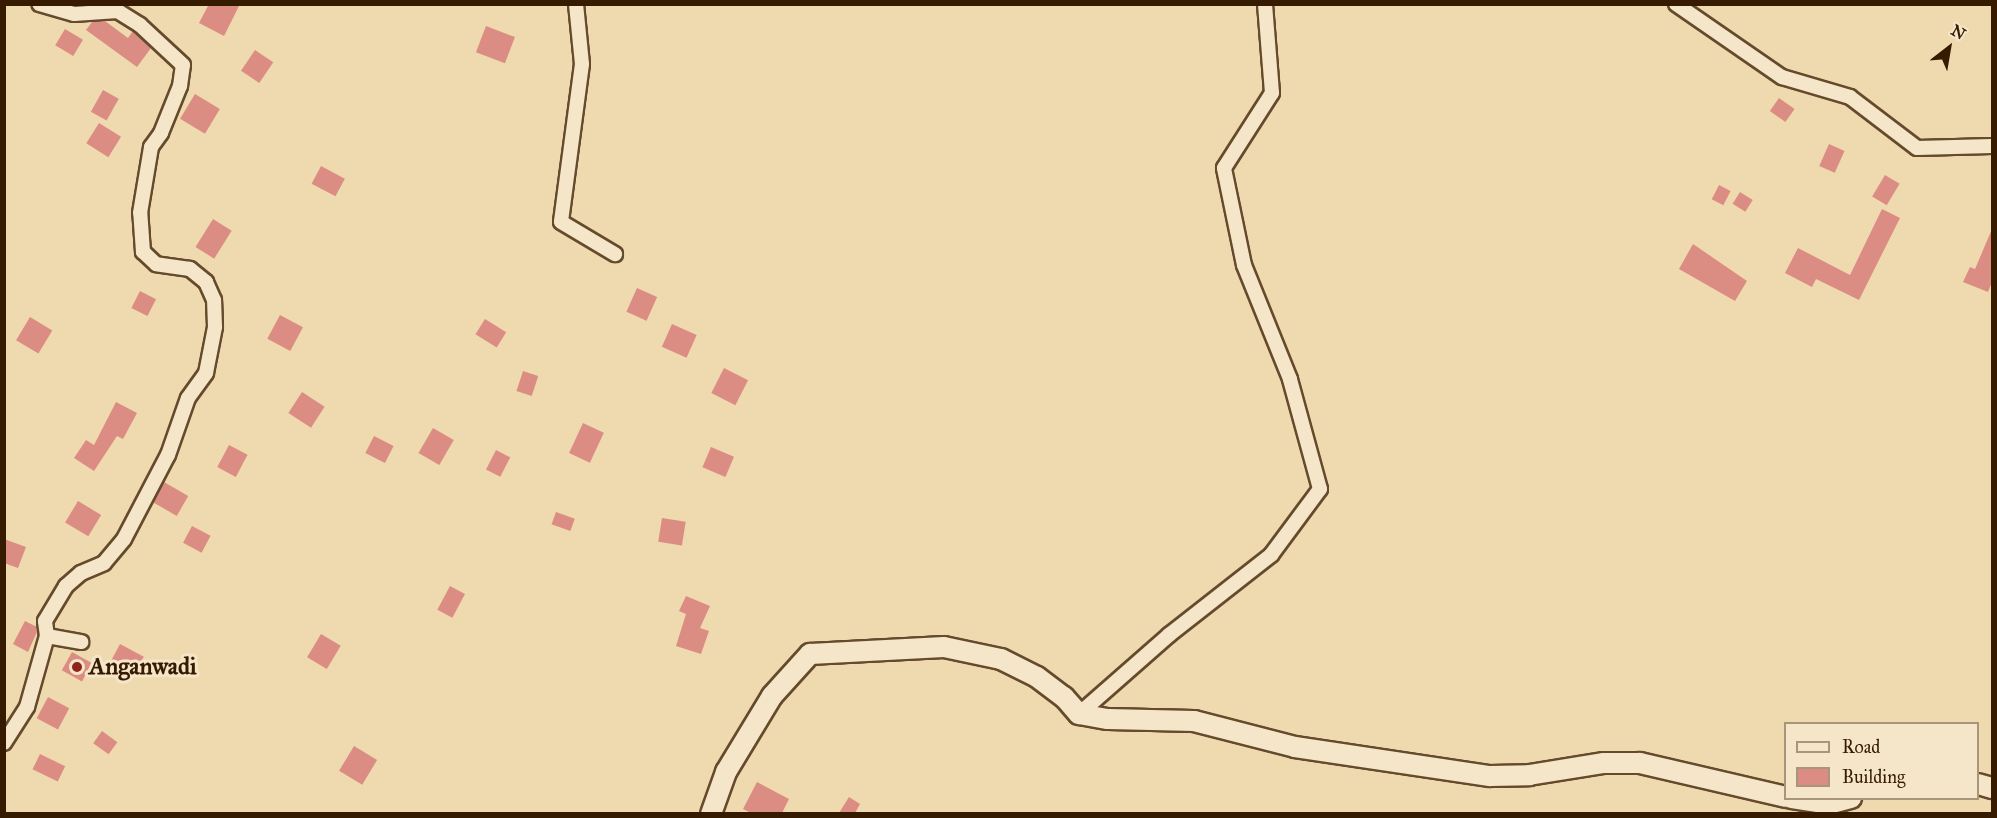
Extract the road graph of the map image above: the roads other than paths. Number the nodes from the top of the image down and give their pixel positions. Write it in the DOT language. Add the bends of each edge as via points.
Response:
graph roads {
  1 [pos="39,4"];
  2 [pos="576,4"];
  3 [pos="1266,4"];
  4 [pos="1676,4"];
  5 [pos="1992,146"];
  6 [pos="615,254"];
  7 [pos="47,636"];
  8 [pos="81,642"];
  9 [pos="1079,714"];
  10 [pos="4,743"];
  11 [pos="1784,797"];
  12 [pos="1806,800"];
  13 [pos="1842,805"];
  14 [pos="711,813"];
  1 -- 7 [label="street" via="74,14 118,11 140,25 183,65 180,86 161,133 151,147 140,213 143,252 156,264 190,269 206,282 214,300 215,327 206,373 188,398 168,455 124,539 104,563 81,573 66,586 45,621"];
  2 -- 6 [label="street" via="582,64 561,222"];
  3 -- 9 [label="street" via="1272,93 1224,168 1244,265 1290,379 1320,489 1271,555 1169,635"];
  4 -- 5 [label="street" via="1782,77 1850,97 1917,148"];
  7 -- 8 [label="street"];
  7 -- 10 [label="street" via="27,707"];
  9 -- 11 [label="street" via="1108,719 1194,721 1295,747 1490,776 1529,775 1604,763 1640,763"];
  9 -- 14 [label="street" via="1037,677 1001,659 944,647 810,654 772,696 726,772"];
  12 -- 13 [label="street"];
}
